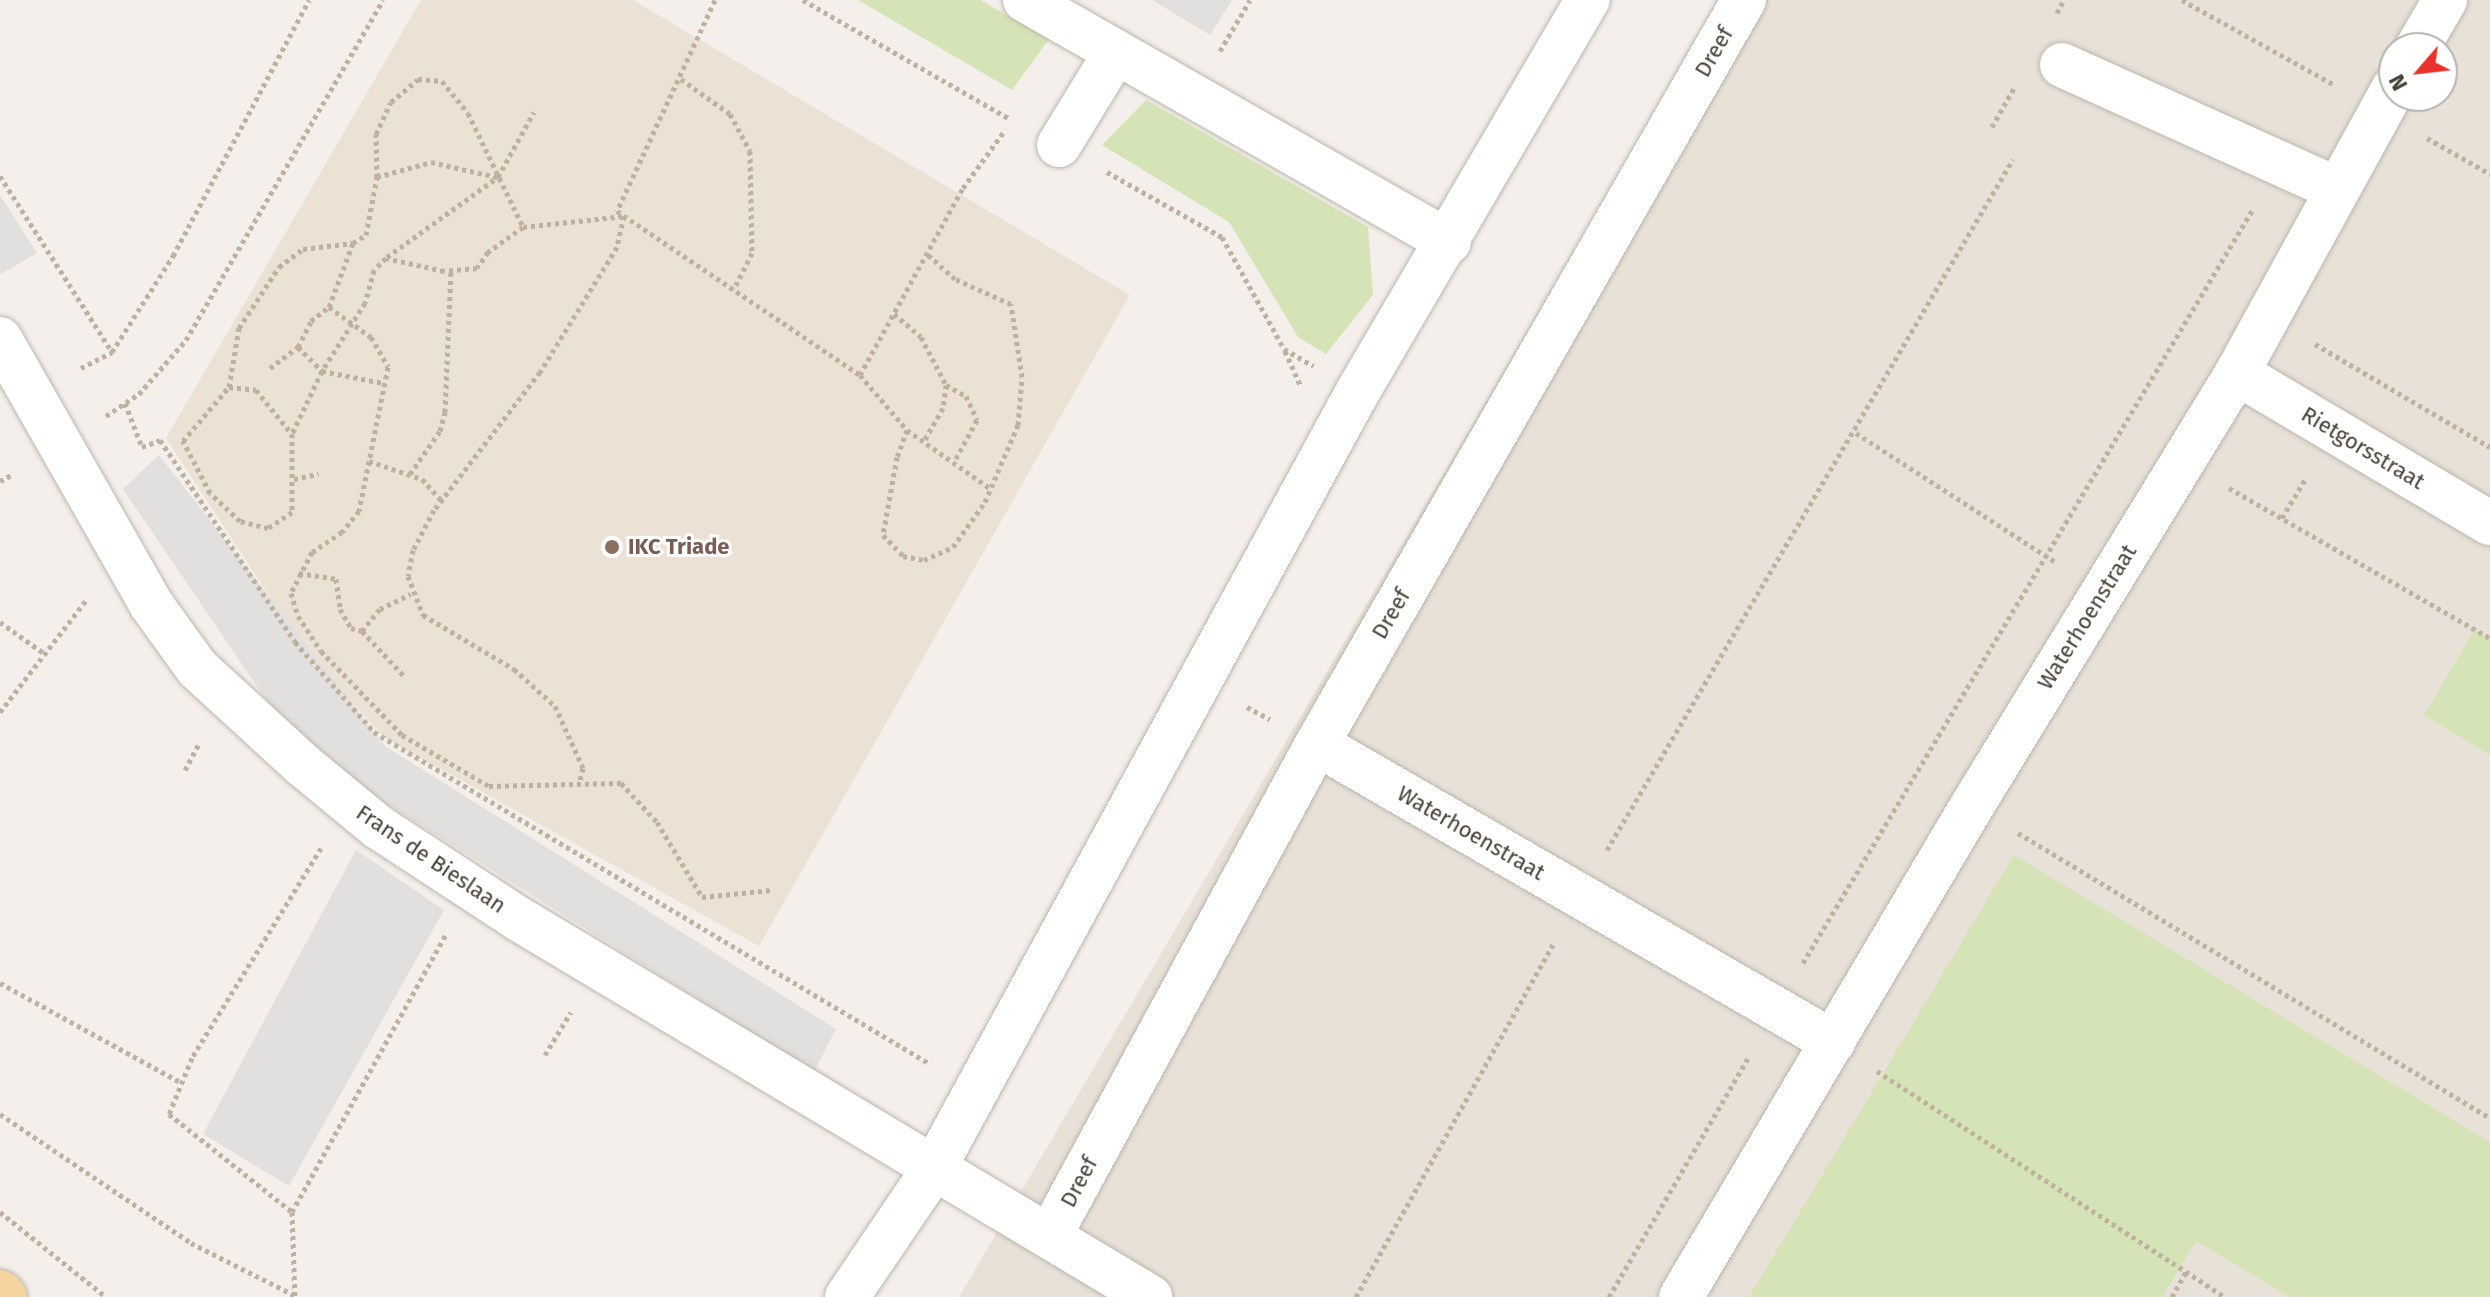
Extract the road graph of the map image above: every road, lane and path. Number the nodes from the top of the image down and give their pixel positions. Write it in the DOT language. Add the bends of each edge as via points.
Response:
graph roads {
  1 [pos="309,0"];
  2 [pos="374,0"];
  3 [pos="715,0"];
  4 [pos="1025,0"];
  5 [pos="1588,0"];
  6 [pos="1744,0"];
  7 [pos="2182,0"];
  8 [pos="2445,0"];
  9 [pos="382,2"];
  10 [pos="2426,32"];
  11 [pos="1116,52"];
  12 [pos="2062,65"];
  13 [pos="681,79"];
  14 [pos="2378,95"];
  15 [pos="534,112"];
  16 [pos="2379,112"];
  17 [pos="2405,112"];
  18 [pos="1012,120"];
  19 [pos="1059,145"];
  20 [pos="2013,159"];
  21 [pos="2281,164"];
  22 [pos="2490,174"];
  23 [pos="0,176"];
  24 [pos="377,177"];
  25 [pos="498,177"];
  26 [pos="2335,188"];
  27 [pos="624,216"];
  28 [pos="523,227"];
  29 [pos="1449,242"];
  30 [pos="353,243"];
  31 [pos="927,254"];
  32 [pos="386,258"];
  33 [pos="451,271"];
  34 [pos="734,289"];
  35 [pos="329,307"];
  36 [pos="893,314"];
  37 [pos="2267,316"];
  38 [pos="350,327"];
  39 [pos="0,339"];
  40 [pos="298,347"];
  41 [pos="112,352"];
  42 [pos="270,368"];
  43 [pos="322,371"];
  44 [pos="2237,373"];
  45 [pos="860,375"];
  46 [pos="383,383"];
  47 [pos="946,385"];
  48 [pos="229,387"];
  49 [pos="32,394"];
  50 [pos="125,403"];
  51 [pos="907,430"];
  52 [pos="1856,433"];
  53 [pos="292,434"];
  54 [pos="924,441"];
  55 [pos="61,446"];
  56 [pos="2490,447"];
  57 [pos="369,461"];
  58 [pos="954,462"];
  59 [pos="2183,462"];
  60 [pos="318,474"];
  61 [pos="410,474"];
  62 [pos="294,479"];
  63 [pos="0,481"];
  64 [pos="991,489"];
  65 [pos="442,501"];
  66 [pos="2490,523"];
  67 [pos="123,553"];
  68 [pos="2043,554"];
  69 [pos="299,573"];
  70 [pos="2103,593"];
  71 [pos="411,594"];
  72 [pos="0,622"];
  73 [pos="362,631"];
  74 [pos="2490,638"];
  75 [pos="45,654"];
  76 [pos="405,677"];
  77 [pos="0,712"];
  78 [pos="1317,744"];
  79 [pos="579,784"];
  80 [pos="349,803"];
  81 [pos="1972,806"];
  82 [pos="471,888"];
  83 [pos="771,890"];
  84 [pos="1580,896"];
  85 [pos="0,983"];
  86 [pos="1776,1010"];
  87 [pos="1833,1042"];
  88 [pos="182,1083"];
  89 [pos="0,1114"];
  90 [pos="2490,1118"];
  91 [pos="875,1134"];
  92 [pos="933,1170"];
  93 [pos="0,1212"];
  94 [pos="292,1212"];
  95 [pos="1050,1235"];
  96 [pos="2186,1272"];
  97 [pos="0,1292"];
  98 [pos="296,1296"];
  99 [pos="5,1297"];
  100 [pos="106,1297"];
  101 [pos="847,1297"];
  102 [pos="1150,1297"];
  103 [pos="1356,1297"];
  104 [pos="1609,1297"];
  105 [pos="1681,1297"];
  106 [pos="2172,1297"];
  107 [pos="2225,1297"];
  1 -- 41 [label="path" via="173,256"];
  2 -- 9 [label="path"];
  3 -- 13 [label="path"];
  4 -- 11 [label="street"];
  5 -- 29 [label="street"];
  6 -- 78 [label="street, Dreef"];
  7 -- 14 [label="path"];
  8 -- 10 [label="street"];
  9 -- 50 [label="path" via="186,340"];
  11 -- 19 [label="street"];
  11 -- 29 [label="street"];
  12 -- 21 [label="street"];
  13 -- 27 [label="path" via="617,211"];
  13 -- 34 [label="path" via="730,114 750,151 752,253"];
  15 -- 25 [label="path"];
  16 -- 26 [label="street, Waterhoenstraat"];
  17 -- 22 [label="path"];
  18 -- 31 [label="path" via="963,188"];
  20 -- 52 [label="path"];
  21 -- 26 [label="street"];
  21 -- 68 [label="path"];
  23 -- 41 [label="path"];
  24 -- 25 [label="path" via="431,162"];
  24 -- 25 [label="path" via="376,134 391,102 418,79 442,81 460,102"];
  24 -- 30 [label="path" via="366,235"];
  25 -- 28 [label="path"];
  25 -- 32 [label="path"];
  26 -- 37 [label="street, Waterhoenstraat"];
  27 -- 28 [label="path"];
  27 -- 34 [label="path"];
  27 -- 65 [label="path" via="617,247 540,372"];
  28 -- 33 [label="path" via="488,252 477,268"];
  29 -- 92 [label="street" via="1357,393"];
  30 -- 35 [label="path"];
  30 -- 48 [label="path" via="303,249 279,267 239,328"];
  31 -- 36 [label="path"];
  31 -- 64 [label="path" via="955,279 1011,304 1022,377 1018,425"];
  32 -- 33 [label="path"];
  32 -- 38 [label="path" via="374,270 365,303"];
  33 -- 61 [label="path" via="445,412 440,431"];
  34 -- 45 [label="path"];
  35 -- 38 [label="path"];
  35 -- 40 [label="path" via="311,321"];
  36 -- 45 [label="path"];
  36 -- 47 [label="path" via="921,337"];
  37 -- 44 [label="street, Waterhoenstraat"];
  37 -- 56 [label="path"];
  38 -- 43 [label="path"];
  38 -- 46 [label="path" via="371,337 388,367"];
  39 -- 49 [label="street, Frans de Bieslaan"];
  40 -- 42 [label="path"];
  40 -- 43 [label="path"];
  41 -- 49 [label="path"];
  43 -- 46 [label="path"];
  43 -- 53 [label="path"];
  44 -- 59 [label="street, Waterhoenstraat"];
  44 -- 66 [label="street, Rietgorsstraat"];
  45 -- 51 [label="path"];
  46 -- 57 [label="path"];
  47 -- 54 [label="path" via="943,408"];
  47 -- 58 [label="path" via="966,396 977,420"];
  48 -- 53 [label="path" via="256,390"];
  48 -- 62 [label="path" via="183,441 210,493 240,521 268,528 292,512"];
  49 -- 55 [label="street, Frans de Bieslaan"];
  50 -- 55 [label="path"];
  50 -- 91 [label="path" via="142,447 160,440 295,642 374,732 930,1062"];
  51 -- 54 [label="path"];
  51 -- 64 [label="path" via="883,535 903,556 924,560 953,547"];
  52 -- 68 [label="path"];
  52 -- 84 [label="path"];
  53 -- 62 [label="path"];
  54 -- 58 [label="path"];
  55 -- 63 [label="path"];
  55 -- 67 [label="street, Frans de Bieslaan"];
  57 -- 61 [label="path"];
  57 -- 69 [label="path" via="359,511 342,532 312,552"];
  58 -- 64 [label="path"];
  59 -- 70 [label="street, Waterhoenstraat"];
  59 -- 74 [label="path"];
  60 -- 62 [label="path"];
  61 -- 65 [label="path"];
  65 -- 71 [label="path" via="413,550"];
  67 -- 75 [label="path"];
  67 -- 80 [label="street, Frans de Bieslaan" via="151,604 197,668"];
  68 -- 70 [label="path"];
  68 -- 86 [label="path"];
  69 -- 73 [label="path" via="336,579 340,609 351,628"];
  69 -- 79 [label="path" via="291,593 298,616 321,651 402,735 489,786"];
  70 -- 81 [label="street, Waterhoenstraat"];
  71 -- 73 [label="path" via="380,609"];
  71 -- 79 [label="path" via="423,615 514,669 555,706 583,768"];
  72 -- 75 [label="path"];
  73 -- 76 [label="path"];
  75 -- 77 [label="path"];
  78 -- 84 [label="street, Waterhoenstraat"];
  78 -- 95 [label="street, Dreef"];
  79 -- 83 [label="path" via="621,783 657,822 702,897"];
  80 -- 82 [label="street, Frans de Bieslaan"];
  80 -- 88 [label="path" via="192,1058"];
  81 -- 87 [label="street, Waterhoenstraat"];
  81 -- 90 [label="path"];
  82 -- 91 [label="street, Frans de Bieslaan"];
  82 -- 94 [label="path"];
  84 -- 86 [label="street, Waterhoenstraat"];
  84 -- 103 [label="path"];
  85 -- 88 [label="path"];
  86 -- 87 [label="street, Waterhoenstraat"];
  86 -- 104 [label="path"];
  87 -- 96 [label="path"];
  87 -- 105 [label="street, Waterhoenstraat"];
  88 -- 94 [label="path" via="169,1114"];
  89 -- 98 [label="path" via="191,1243"];
  91 -- 92 [label="street, Frans de Bieslaan"];
  92 -- 95 [label="street"];
  92 -- 101 [label="street"];
  93 -- 100 [label="path"];
  94 -- 98 [label="path"];
  95 -- 102 [label="street"];
  96 -- 106 [label="path"];
  96 -- 107 [label="path"];
  97 -- 99 [label="main road"];
}
